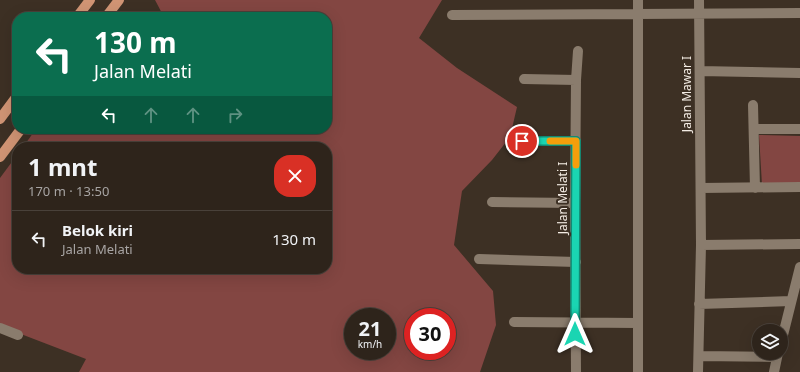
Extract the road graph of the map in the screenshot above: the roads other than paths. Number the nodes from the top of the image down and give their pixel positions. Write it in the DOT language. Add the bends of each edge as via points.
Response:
graph roads {
  1 [pos="90,0"];
  2 [pos="119,0"];
  3 [pos="638,0"];
  4 [pos="699,0"];
  5 [pos="81,12"];
  6 [pos="110,12"];
  7 [pos="638,13"];
  8 [pos="800,13"];
  9 [pos="452,14"];
  10 [pos="699,14"];
  11 [pos="578,51"];
  12 [pos="700,71"];
  13 [pos="800,73"];
  14 [pos="524,80"];
  15 [pos="576,80"];
  16 [pos="12,103"];
  17 [pos="753,105"];
  18 [pos="0,119"];
  19 [pos="754,129"];
  20 [pos="800,129"];
  21 [pos="17,134"];
  22 [pos="522,141"];
  23 [pos="576,141"];
  24 [pos="0,157"];
  25 [pos="800,187"];
  26 [pos="701,188"];
  27 [pos="755,188"];
  28 [pos="492,202"];
  29 [pos="575,203"];
  30 [pos="800,244"];
  31 [pos="702,245"];
  32 [pos="479,259"];
  33 [pos="576,262"];
  34 [pos="800,268"];
  35 [pos="791,301"];
  36 [pos="699,304"];
  37 [pos="514,322"];
  38 [pos="575,322"];
  39 [pos="638,323"];
  40 [pos="786,324"];
  41 [pos="0,328"];
  42 [pos="18,335"];
  43 [pos="752,355"];
  44 [pos="699,356"];
  45 [pos="777,360"];
  46 [pos="576,372"];
  47 [pos="638,372"];
  48 [pos="698,372"];
  49 [pos="774,372"];
  1 -- 5 [label="main road"];
  2 -- 6 [label="main road"];
  3 -- 7 [label="street"];
  4 -- 10 [label="street, Jalan Mawar I"];
  7 -- 9 [label="street"];
  7 -- 10 [label="street"];
  7 -- 39 [label="street"];
  8 -- 10 [label="street"];
  10 -- 12 [label="street, Jalan Mawar I"];
  11 -- 15 [label="street, Jalan Melati I"];
  12 -- 13 [label="street"];
  12 -- 26 [label="street, Jalan Mawar I"];
  14 -- 15 [label="street"];
  15 -- 23 [label="street, Jalan Melati I"];
  16 -- 18 [label="main road"];
  17 -- 19 [label="street"];
  19 -- 20 [label="street"];
  19 -- 27 [label="street"];
  21 -- 24 [label="main road"];
  22 -- 23 [label="street"];
  23 -- 29 [label="street, Jalan Melati I"];
  25 -- 27 [label="street"];
  26 -- 27 [label="street"];
  26 -- 31 [label="street, Jalan Mawar I"];
  28 -- 29 [label="street"];
  29 -- 33 [label="street, Jalan Melati I"];
  30 -- 31 [label="street"];
  31 -- 36 [label="street, Jalan Mawar I"];
  32 -- 33 [label="street"];
  33 -- 38 [label="street, Jalan Melati I"];
  34 -- 35 [label="street"];
  35 -- 36 [label="street"];
  35 -- 40 [label="street"];
  36 -- 44 [label="street, Jalan Mawar I"];
  37 -- 38 [label="street"];
  38 -- 39 [label="street"];
  38 -- 46 [label="street, Jalan Melati I"];
  39 -- 47 [label="street"];
  41 -- 42 [label="street"];
  43 -- 44 [label="street"];
  44 -- 48 [label="street, Jalan Mawar I"];
  45 -- 49 [label="street"];
}
